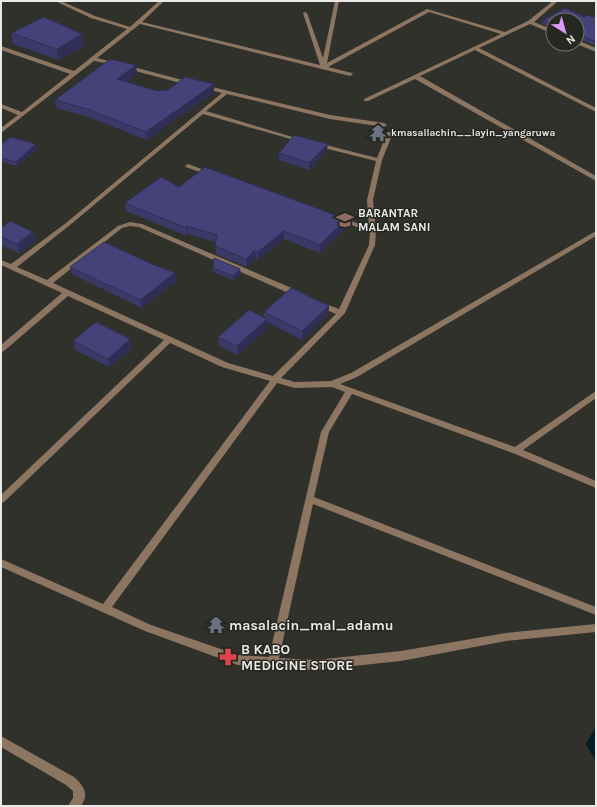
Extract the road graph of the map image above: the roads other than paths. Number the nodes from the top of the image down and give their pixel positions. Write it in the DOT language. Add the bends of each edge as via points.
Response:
graph roads {
  1 [pos="57,1"];
  2 [pos="162,1"];
  3 [pos="337,1"];
  4 [pos="556,1"];
  5 [pos="429,10"];
  6 [pos="305,13"];
  7 [pos="138,22"];
  8 [pos="530,22"];
  9 [pos="131,29"];
  10 [pos="545,29"];
  11 [pos="506,34"];
  12 [pos="585,45"];
  13 [pos="1,48"];
  14 [pos="475,48"];
  15 [pos="595,49"];
  16 [pos="343,53"];
  17 [pos="92,59"];
  18 [pos="324,67"];
  19 [pos="73,73"];
  20 [pos="350,74"];
  21 [pos="415,76"];
  22 [pos="226,92"];
  23 [pos="366,100"];
  24 [pos="1,106"];
  25 [pos="596,110"];
  26 [pos="202,112"];
  27 [pos="22,114"];
  28 [pos="384,126"];
  29 [pos="1,131"];
  30 [pos="390,132"];
  31 [pos="379,160"];
  32 [pos="188,166"];
  33 [pos="218,176"];
  34 [pos="596,179"];
  35 [pos="328,216"];
  36 [pos="373,231"];
  37 [pos="596,233"];
  38 [pos="1,262"];
  39 [pos="12,267"];
  40 [pos="48,283"];
  41 [pos="68,292"];
  42 [pos="305,297"];
  43 [pos="312,300"];
  44 [pos="341,313"];
  45 [pos="169,340"];
  46 [pos="1,349"];
  47 [pos="276,379"];
  48 [pos="332,384"];
  49 [pos="350,390"];
  50 [pos="596,394"];
  51 [pos="516,451"];
  52 [pos="596,485"];
  53 [pos="309,499"];
  54 [pos="1,500"];
  55 [pos="1,563"];
  56 [pos="106,609"];
  57 [pos="596,610"];
  58 [pos="596,628"];
  59 [pos="273,662"];
  60 [pos="1,741"];
  61 [pos="74,806"];
  1 -- 9 [label="street" via="93,17"];
  2 -- 7 [label="street"];
  3 -- 18 [label="street"];
  4 -- 8 [label="street"];
  5 -- 11 [label="street"];
  5 -- 16 [label="street"];
  5 -- 18 [label="street"];
  6 -- 18 [label="street"];
  7 -- 9 [label="street"];
  7 -- 18 [label="street"];
  8 -- 10 [label="street"];
  8 -- 11 [label="street"];
  9 -- 17 [label="street"];
  11 -- 14 [label="street"];
  12 -- 15 [label="street"];
  13 -- 19 [label="street"];
  14 -- 21 [label="street"];
  14 -- 25 [label="street"];
  17 -- 19 [label="street"];
  17 -- 22 [label="street"];
  18 -- 20 [label="street"];
  19 -- 27 [label="street"];
  21 -- 23 [label="street"];
  21 -- 34 [label="street"];
  22 -- 26 [label="street"];
  22 -- 28 [label="street" via="330,117"];
  24 -- 27 [label="street"];
  26 -- 31 [label="street"];
  26 -- 39 [label="street"];
  27 -- 29 [label="street"];
  30 -- 31 [label="street"];
  31 -- 36 [label="street" via="370,200"];
  32 -- 33 [label="street"];
  35 -- 36 [label="street"];
  36 -- 44 [label="street" via="372,246"];
  37 -- 48 [label="street" via="360,371"];
  38 -- 39 [label="street"];
  39 -- 40 [label="street"];
  40 -- 41 [label="street"];
  40 -- 42 [label="street" via="120,227 140,224"];
  41 -- 45 [label="street"];
  41 -- 46 [label="street"];
  43 -- 44 [label="street"];
  44 -- 47 [label="street"];
  45 -- 47 [label="street" via="224,365"];
  45 -- 54 [label="street"];
  47 -- 48 [label="street" via="295,385"];
  47 -- 56 [label="street"];
  48 -- 49 [label="street"];
  49 -- 51 [label="street"];
  49 -- 53 [label="street" via="325,432"];
  50 -- 51 [label="street"];
  51 -- 52 [label="street"];
  53 -- 57 [label="street"];
  53 -- 59 [label="street"];
  55 -- 56 [label="street"];
  56 -- 59 [label="street" via="148,628 238,660"];
  58 -- 59 [label="street" via="506,637 378,658 315,665"];
  60 -- 61 [label="street" via="70,781 79,789 79,800"];
}
